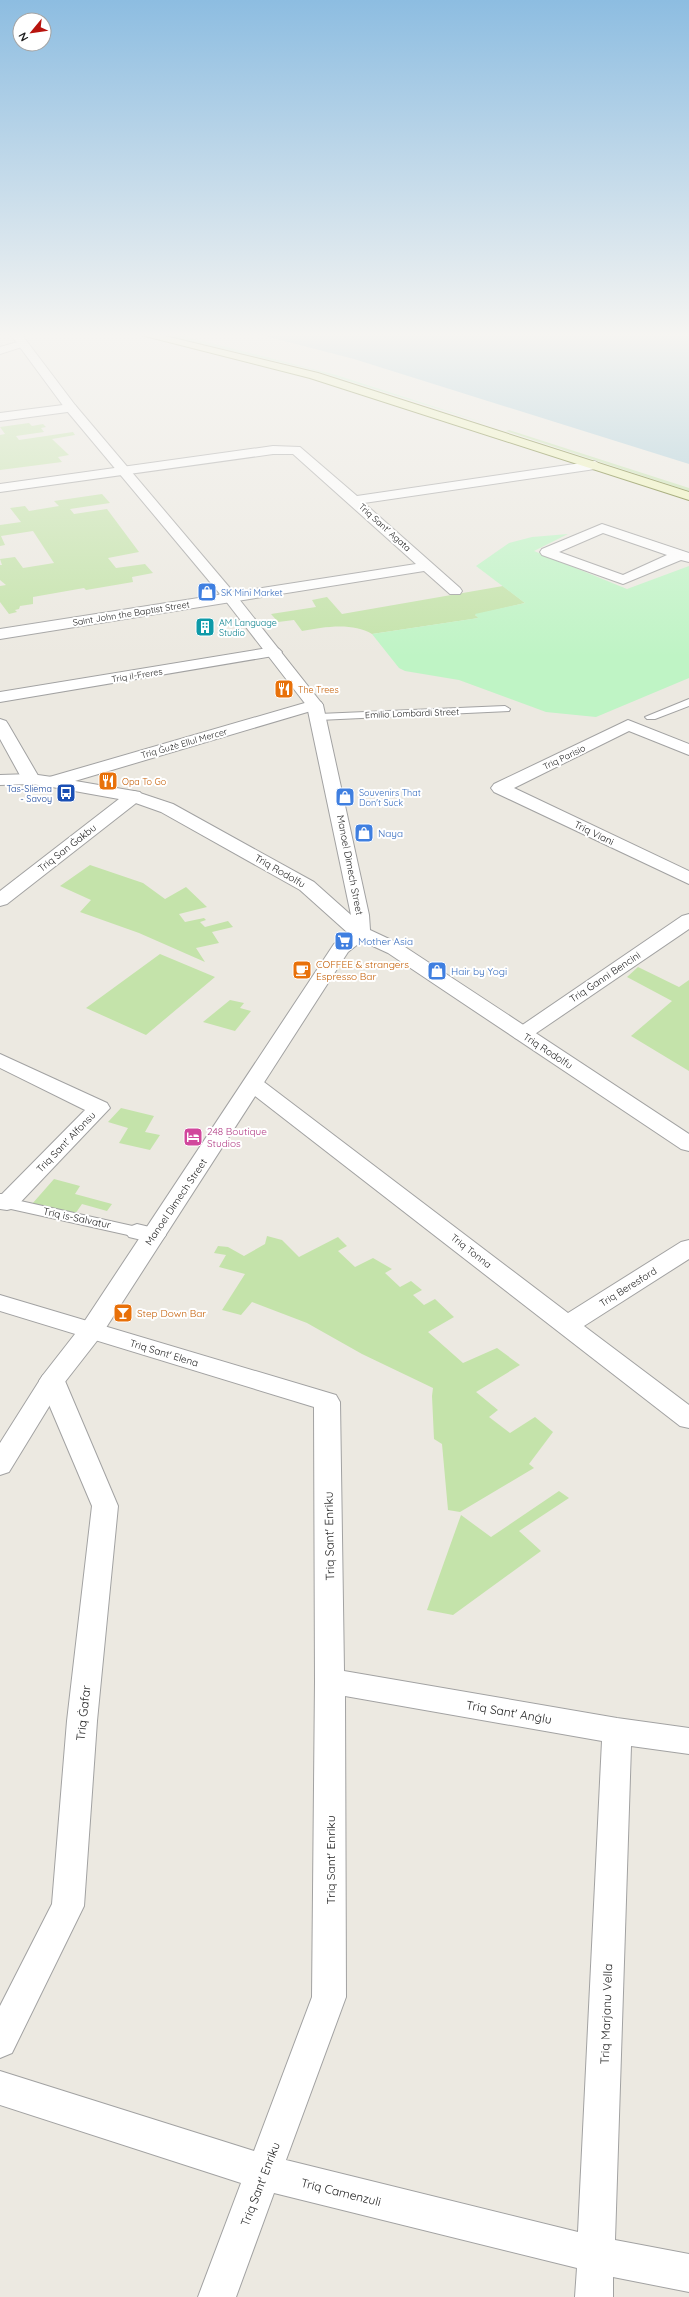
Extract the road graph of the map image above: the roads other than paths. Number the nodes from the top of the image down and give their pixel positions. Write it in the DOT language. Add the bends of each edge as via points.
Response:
graph roads {
  1 [pos="100,442"];
  2 [pos="525,442"];
  3 [pos="596,465"];
  4 [pos="124,470"];
  5 [pos="0,488"];
  6 [pos="689,496"];
  7 [pos="356,500"];
  8 [pos="685,556"];
  9 [pos="429,566"];
  10 [pos="454,591"];
  11 [pos="230,597"];
  12 [pos="0,634"];
  13 [pos="274,652"];
  14 [pos="0,697"];
  15 [pos="689,702"];
  16 [pos="505,710"];
  17 [pos="317,711"];
  18 [pos="651,717"];
  19 [pos="0,724"];
  20 [pos="689,750"];
  21 [pos="31,779"];
  22 [pos="0,780"];
  23 [pos="52,782"];
  24 [pos="500,788"];
  25 [pos="134,796"];
  26 [pos="689,878"];
  27 [pos="0,900"];
  28 [pos="689,920"];
  29 [pos="360,933"];
  30 [pos="522,1034"];
  31 [pos="0,1060"];
  32 [pos="254,1084"];
  33 [pos="689,1144"];
  34 [pos="4,1202"];
  35 [pos="145,1233"];
  36 [pos="689,1248"];
  37 [pos="0,1303"];
  38 [pos="568,1325"];
  39 [pos="91,1331"];
  40 [pos="52,1381"];
  41 [pos="327,1402"];
  42 [pos="689,1419"];
  43 [pos="0,1465"];
  44 [pos="330,1681"];
  45 [pos="617,1731"];
  46 [pos="689,1741"];
  47 [pos="0,2041"];
  48 [pos="0,2088"];
  49 [pos="265,2173"];
  50 [pos="597,2255"];
  51 [pos="689,2272"];
  52 [pos="217,2297"];
  53 [pos="594,2297"];
  1 -- 4 [label="street, Manoel Dimech Street"];
  2 -- 3 [label="main road"];
  3 -- 6 [label="main road"];
  3 -- 7 [label="street"];
  4 -- 5 [label="street"];
  4 -- 7 [label="street, Triq Sant' Agata" via="283,449 296,450"];
  4 -- 11 [label="street, Manoel Dimech Street"];
  7 -- 9 [label="street, Triq Sant' Agata"];
  8 -- 8 [label="street" via="602,528 547,552 623,580"];
  9 -- 10 [label="street, Triq Sant' Agata"];
  9 -- 11 [label="street, Saint John the Baptist Street"];
  11 -- 12 [label="street, Saint John the Baptist Street"];
  11 -- 13 [label="street, Manoel Dimech Street"];
  13 -- 14 [label="street, Triq il-Freres"];
  13 -- 17 [label="street, Manoel Dimech Street"];
  15 -- 18 [label="lane"];
  16 -- 17 [label="lane, Emilio Lombardi Street"];
  17 -- 23 [label="street, Triq Ġużè Ellul Mercer"];
  17 -- 29 [label="street, Manoel Dimech Street" via="353,876 360,915"];
  19 -- 21 [label="street"];
  20 -- 24 [label="street, Triq Parisio" via="628,725"];
  21 -- 22 [label="street, Triq Rodolfu"];
  21 -- 23 [label="street, Triq Rodolfu"];
  23 -- 25 [label="street, Triq Rodolfu"];
  24 -- 26 [label="street, Triq Viani"];
  25 -- 27 [label="street, Triq San Ġakbu"];
  25 -- 29 [label="street, Triq Rodolfu" via="167,808 307,886"];
  28 -- 30 [label="street, Triq Ġanni Bencini"];
  29 -- 30 [label="street, Triq Rodolfu" via="395,949"];
  29 -- 32 [label="street, Manoel Dimech Street" via="341,948"];
  30 -- 33 [label="street, Triq Rodolfu"];
  31 -- 34 [label="street, Triq Sant' Alfonsu" via="99,1108"];
  32 -- 35 [label="street, Manoel Dimech Street"];
  32 -- 38 [label="street, Triq Tonna"];
  34 -- 35 [label="lane, Triq is-Salvatur"];
  35 -- 39 [label="street, Manoel Dimech Street"];
  36 -- 38 [label="street, Triq Beresford"];
  37 -- 39 [label="street, Triq Sant' Elena"];
  38 -- 42 [label="street, Triq Tonna"];
  39 -- 40 [label="street, Manoel Dimech Street"];
  39 -- 41 [label="street, Triq Sant' Elena"];
  40 -- 43 [label="street, Manoel Dimech Street"];
  40 -- 47 [label="street, Triq Ġafar" via="105,1506 82,1721 68,1906"];
  41 -- 44 [label="street, Triq Sant' Enriku"];
  44 -- 45 [label="street, Triq Sant' Anġlu"];
  44 -- 49 [label="street, Triq Sant' Enriku" via="330,1997"];
  45 -- 46 [label="street, Triq Sant' Anġlu"];
  45 -- 50 [label="street, Triq Marjanu Vella"];
  48 -- 49 [label="street, Triq Camenzuli"];
  49 -- 50 [label="street, Triq Camenzuli"];
  49 -- 52 [label="street, Triq Sant' Enriku"];
  50 -- 51 [label="street, Triq Camenzuli"];
  50 -- 53 [label="street, Triq Marjanu Vella"];
}
